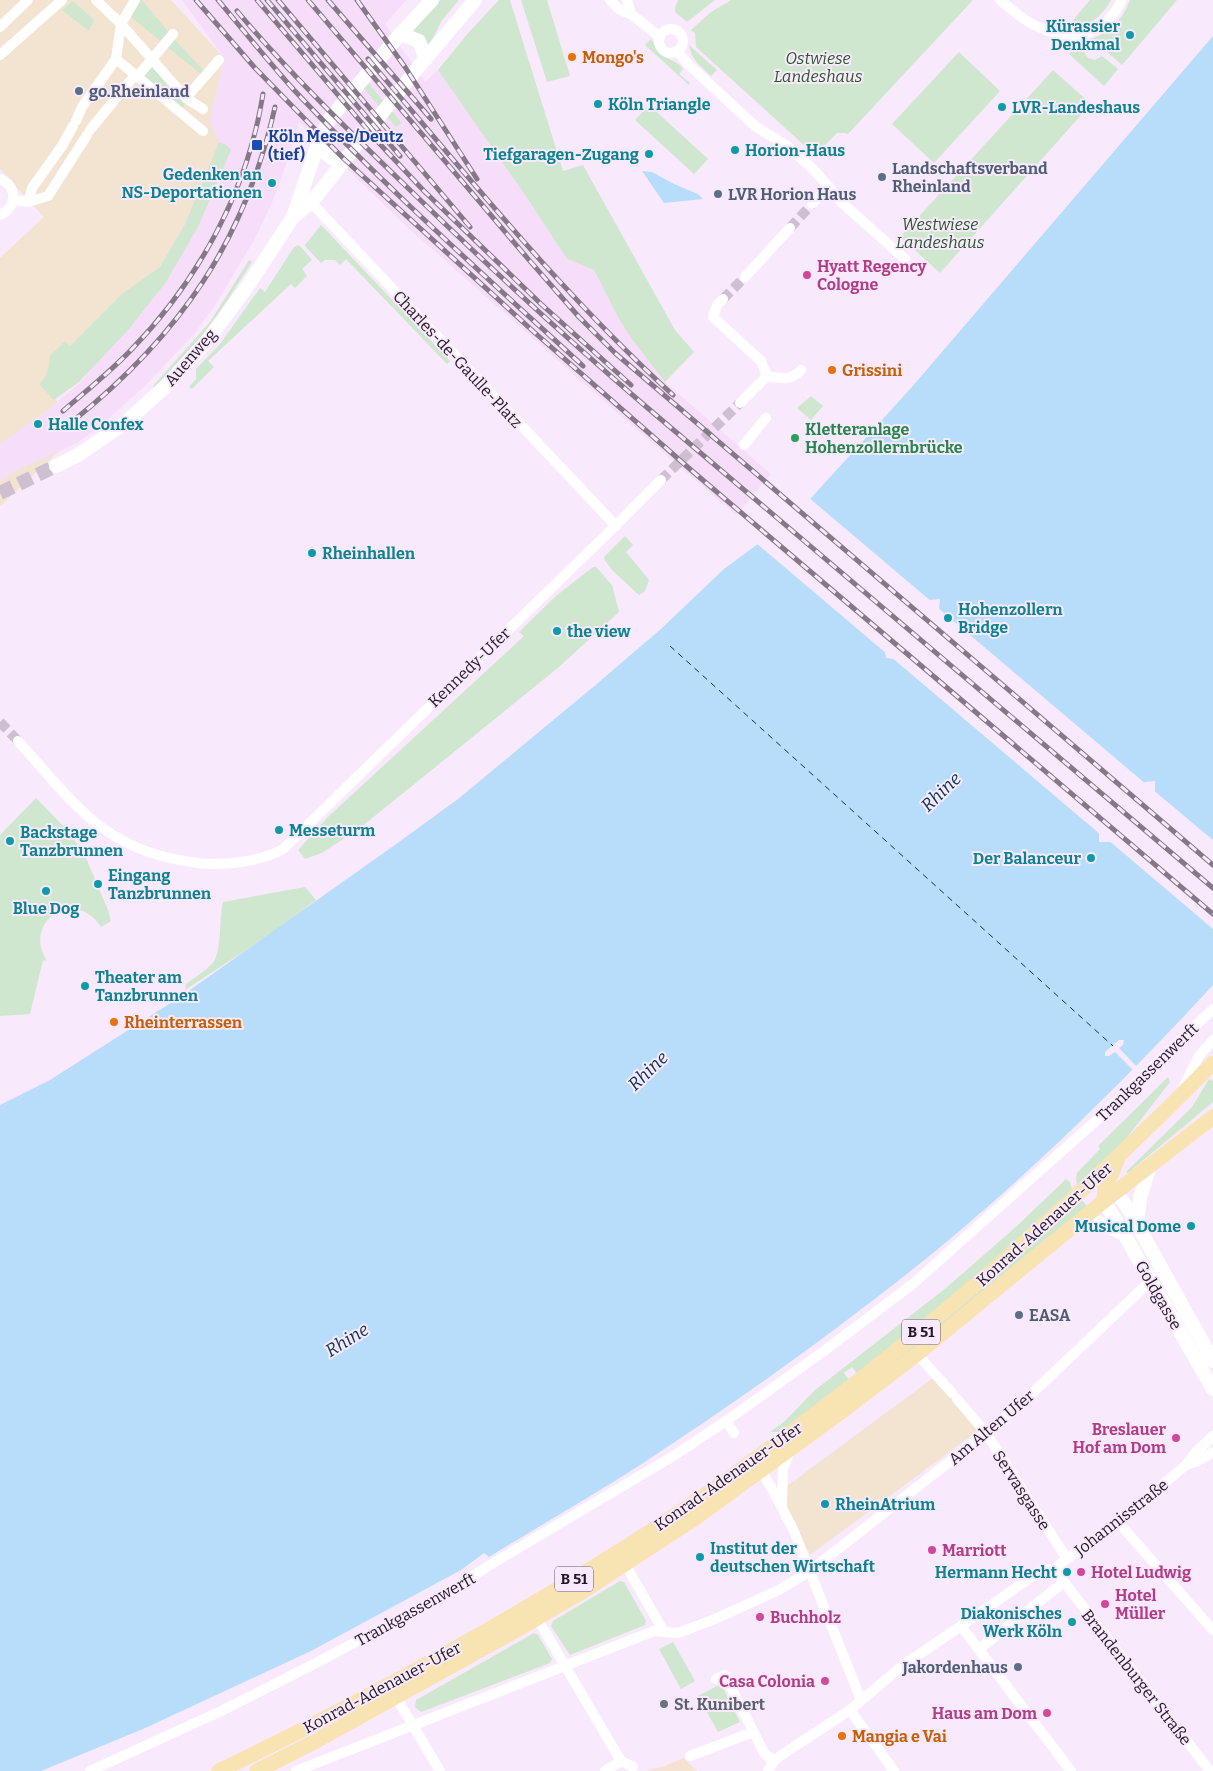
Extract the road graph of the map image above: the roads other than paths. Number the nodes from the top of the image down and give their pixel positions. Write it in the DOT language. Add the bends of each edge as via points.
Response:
graph roads {
  1 [pos="28,0"];
  2 [pos="62,0"];
  3 [pos="96,0"];
  4 [pos="135,0"];
  5 [pos="432,0"];
  6 [pos="475,0"];
  7 [pos="610,0"];
  8 [pos="627,0"];
  9 [pos="1000,0"];
  10 [pos="1122,0"];
  11 [pos="631,14"];
  12 [pos="122,24"];
  13 [pos="0,27"];
  14 [pos="173,34"];
  15 [pos="401,34"];
  16 [pos="660,37"];
  17 [pos="677,51"];
  18 [pos="0,55"];
  19 [pos="116,59"];
  20 [pos="426,59"];
  21 [pos="152,60"];
  22 [pos="220,60"];
  23 [pos="136,76"];
  24 [pos="186,98"];
  25 [pos="192,122"];
  26 [pos="202,131"];
  27 [pos="318,144"];
  28 [pos="343,162"];
  29 [pos="0,179"];
  30 [pos="829,186"];
  31 [pos="302,190"];
  32 [pos="14,200"];
  33 [pos="28,202"];
  34 [pos="310,202"];
  35 [pos="812,204"];
  36 [pos="0,215"];
  37 [pos="293,217"];
  38 [pos="790,228"];
  39 [pos="905,259"];
  40 [pos="745,277"];
  41 [pos="723,299"];
  42 [pos="801,370"];
  43 [pos="767,376"];
  44 [pos="740,404"];
  45 [pos="766,418"];
  46 [pos="744,445"];
  47 [pos="56,466"];
  48 [pos="661,480"];
  49 [pos="616,526"];
  50 [pos="18,741"];
  51 [pos="1213,1008"];
  52 [pos="1213,1040"];
  53 [pos="1213,1062"];
  54 [pos="1178,1098"];
  55 [pos="1213,1117"];
  56 [pos="1120,1155"];
  57 [pos="1150,1165"];
  58 [pos="1084,1187"];
  59 [pos="1108,1194"];
  60 [pos="1137,1224"];
  61 [pos="1074,1226"];
  62 [pos="1124,1234"];
  63 [pos="1162,1270"];
  64 [pos="1152,1281"];
  65 [pos="917,1354"];
  66 [pos="1213,1361"];
  67 [pos="1213,1390"];
  68 [pos="726,1421"];
  69 [pos="734,1433"];
  70 [pos="986,1433"];
  71 [pos="1213,1436"];
  72 [pos="792,1447"];
  73 [pos="1213,1452"];
  74 [pos="757,1465"];
  75 [pos="1186,1465"];
  76 [pos="782,1508"];
  77 [pos="1118,1522"];
  78 [pos="1067,1559"];
  79 [pos="625,1564"];
  80 [pos="1056,1570"];
  81 [pos="810,1571"];
  82 [pos="1064,1582"];
  83 [pos="537,1618"];
  84 [pos="961,1626"];
  85 [pos="1213,1630"];
  86 [pos="664,1632"];
  87 [pos="979,1650"];
  88 [pos="566,1666"];
  89 [pos="716,1679"];
  90 [pos="392,1691"];
  91 [pos="862,1700"];
  92 [pos="850,1710"];
  93 [pos="413,1725"];
  94 [pos="752,1732"];
  95 [pos="690,1756"];
  96 [pos="774,1761"];
  97 [pos="622,1762"];
  98 [pos="632,1767"];
  99 [pos="90,1771"];
  100 [pos="219,1771"];
  101 [pos="257,1771"];
  102 [pos="296,1771"];
  103 [pos="440,1771"];
  104 [pos="605,1771"];
  105 [pos="768,1771"];
  106 [pos="894,1771"];
  107 [pos="1071,1771"];
  108 [pos="1210,1771"];
  1 -- 13 [label="street"];
  2 -- 18 [label="street"];
  3 -- 12 [label="street"];
  4 -- 12 [label="street"];
  5 -- 15 [label="street, Auenweg"];
  6 -- 20 [label="street, Auenweg"];
  7 -- 11 [label="street" via="620,10"];
  8 -- 11 [label="street"];
  9 -- 10 [label="street" via="1034,25 1052,32 1076,35 1099,29 1117,11"];
  11 -- 16 [label="street"];
  12 -- 19 [label="street"];
  12 -- 21 [label="street"];
  14 -- 21 [label="street"];
  15 -- 20 [label="street" via="419,41"];
  15 -- 27 [label="street, Auenweg" via="330,119"];
  16 -- 17 [label="street" via="662,48 669,52"];
  16 -- 17 [label="street" via="668,29 678,30 683,40"];
  17 -- 30 [label="street" via="755,126 787,146"];
  19 -- 23 [label="street"];
  19 -- 33 [label="street" via="32,188"];
  20 -- 28 [label="street, Auenweg"];
  21 -- 23 [label="street"];
  21 -- 24 [label="street"];
  22 -- 24 [label="street"];
  23 -- 25 [label="street"];
  23 -- 33 [label="street" via="89,133 48,196"];
  24 -- 25 [label="street" via="201,108"];
  25 -- 26 [label="street"];
  27 -- 28 [label="street" via="323,152"];
  27 -- 31 [label="street, Auenweg"];
  28 -- 34 [label="street, Auenweg"];
  29 -- 32 [label="street" via="12,189"];
  30 -- 35 [label="street"];
  30 -- 39 [label="street" via="840,201"];
  31 -- 34 [label="street, Charles-de-Gaulle-Platz"];
  31 -- 37 [label="street, Auenweg"];
  32 -- 33 [label="street"];
  32 -- 36 [label="street" via="10,208"];
  34 -- 37 [label="street, Auenweg"];
  34 -- 49 [label="street, Charles-de-Gaulle-Platz"];
  37 -- 47 [label="street, Auenweg" via="207,341 167,384 125,423"];
  38 -- 40 [label="street"];
  41 -- 43 [label="street" via="713,317 761,361"];
  42 -- 43 [label="street" via="792,378"];
  43 -- 44 [label="street"];
  45 -- 46 [label="street"];
  48 -- 49 [label="street, Kennedy-Ufer"];
  49 -- 50 [label="street, Kennedy-Ufer" via="276,853 213,865 143,851 105,831 86,816"];
  51 -- 68 [label="street, Trankgassenwerft" via="1080,1136 914,1284"];
  52 -- 54 [label="street, Konrad-Adenauer-Ufer" via="1199,1056"];
  53 -- 54 [label="main road, Konrad-Adenauer-Ufer / B 51"];
  54 -- 56 [label="main road, Konrad-Adenauer-Ufer / B 51"];
  55 -- 57 [label="main road, Konrad-Adenauer-Ufer / B 51"];
  56 -- 58 [label="main road, Konrad-Adenauer-Ufer / B 51"];
  56 -- 59 [label="main road"];
  57 -- 59 [label="main road, Konrad-Adenauer-Ufer / B 51"];
  57 -- 60 [label="street" via="1140,1198"];
  58 -- 59 [label="main road"];
  58 -- 74 [label="main road, Konrad-Adenauer-Ufer / B 51" via="953,1306"];
  59 -- 60 [label="street, Goldgasse" via="1124,1201"];
  59 -- 61 [label="main road, Konrad-Adenauer-Ufer / B 51"];
  59 -- 62 [label="street, Goldgasse"];
  60 -- 63 [label="street, Goldgasse"];
  61 -- 62 [label="street" via="1100,1223"];
  61 -- 65 [label="main road, Konrad-Adenauer-Ufer / B 51"];
  62 -- 64 [label="street, Goldgasse"];
  63 -- 64 [label="street, Am Alten Ufer"];
  63 -- 66 [label="street, Goldgasse"];
  64 -- 67 [label="street, Goldgasse"];
  64 -- 70 [label="street, Am Alten Ufer"];
  65 -- 70 [label="street, Servasgasse"];
  65 -- 72 [label="main road, Konrad-Adenauer-Ufer / B 51"];
  68 -- 69 [label="street, Konrad-Adenauer-Ufer"];
  68 -- 99 [label="street, Trankgassenwerft" via="445,1595 221,1711"];
  70 -- 78 [label="street, Servasgasse"];
  70 -- 81 [label="street, Am Alten Ufer"];
  71 -- 75 [label="street, Johannisstraße"];
  72 -- 74 [label="main road, Konrad-Adenauer-Ufer / B 51"];
  72 -- 76 [label="street" via="783,1469"];
  73 -- 75 [label="street, Johannisstraße"];
  74 -- 76 [label="street"];
  74 -- 79 [label="main road, Konrad-Adenauer-Ufer / B 51" via="694,1519"];
  74 -- 90 [label="main road, Konrad-Adenauer-Ufer / B 51"];
  75 -- 77 [label="street, Johannisstraße"];
  76 -- 81 [label="street"];
  77 -- 78 [label="street, Johannisstraße"];
  77 -- 85 [label="street"];
  78 -- 80 [label="street, Johannisstraße"];
  79 -- 83 [label="main road, Konrad-Adenauer-Ufer / B 51"];
  79 -- 86 [label="street"];
  80 -- 82 [label="street"];
  80 -- 84 [label="street" via="1043,1569"];
  81 -- 86 [label="street, Am Alten Ufer" via="779,1590 715,1618 678,1632"];
  81 -- 91 [label="street"];
  82 -- 87 [label="street"];
  82 -- 108 [label="street, Brandenburger Straße"];
  83 -- 88 [label="street"];
  83 -- 90 [label="main road, Konrad-Adenauer-Ufer / B 51"];
  84 -- 87 [label="street"];
  84 -- 91 [label="street" via="902,1666"];
  86 -- 88 [label="street" via="654,1631"];
  87 -- 107 [label="street"];
  88 -- 93 [label="street"];
  88 -- 97 [label="street"];
  89 -- 94 [label="street" via="725,1676"];
  90 -- 93 [label="street"];
  90 -- 100 [label="main road, Konrad-Adenauer-Ufer / B 51"];
  90 -- 101 [label="main road, Konrad-Adenauer-Ufer / B 51" via="316,1741"];
  91 -- 92 [label="street"];
  92 -- 96 [label="street"];
  92 -- 106 [label="street"];
  93 -- 102 [label="street"];
  93 -- 103 [label="street"];
  94 -- 95 [label="street"];
  94 -- 96 [label="street" via="764,1753"];
  96 -- 105 [label="street"];
  97 -- 98 [label="street"];
  97 -- 104 [label="street"];
}
